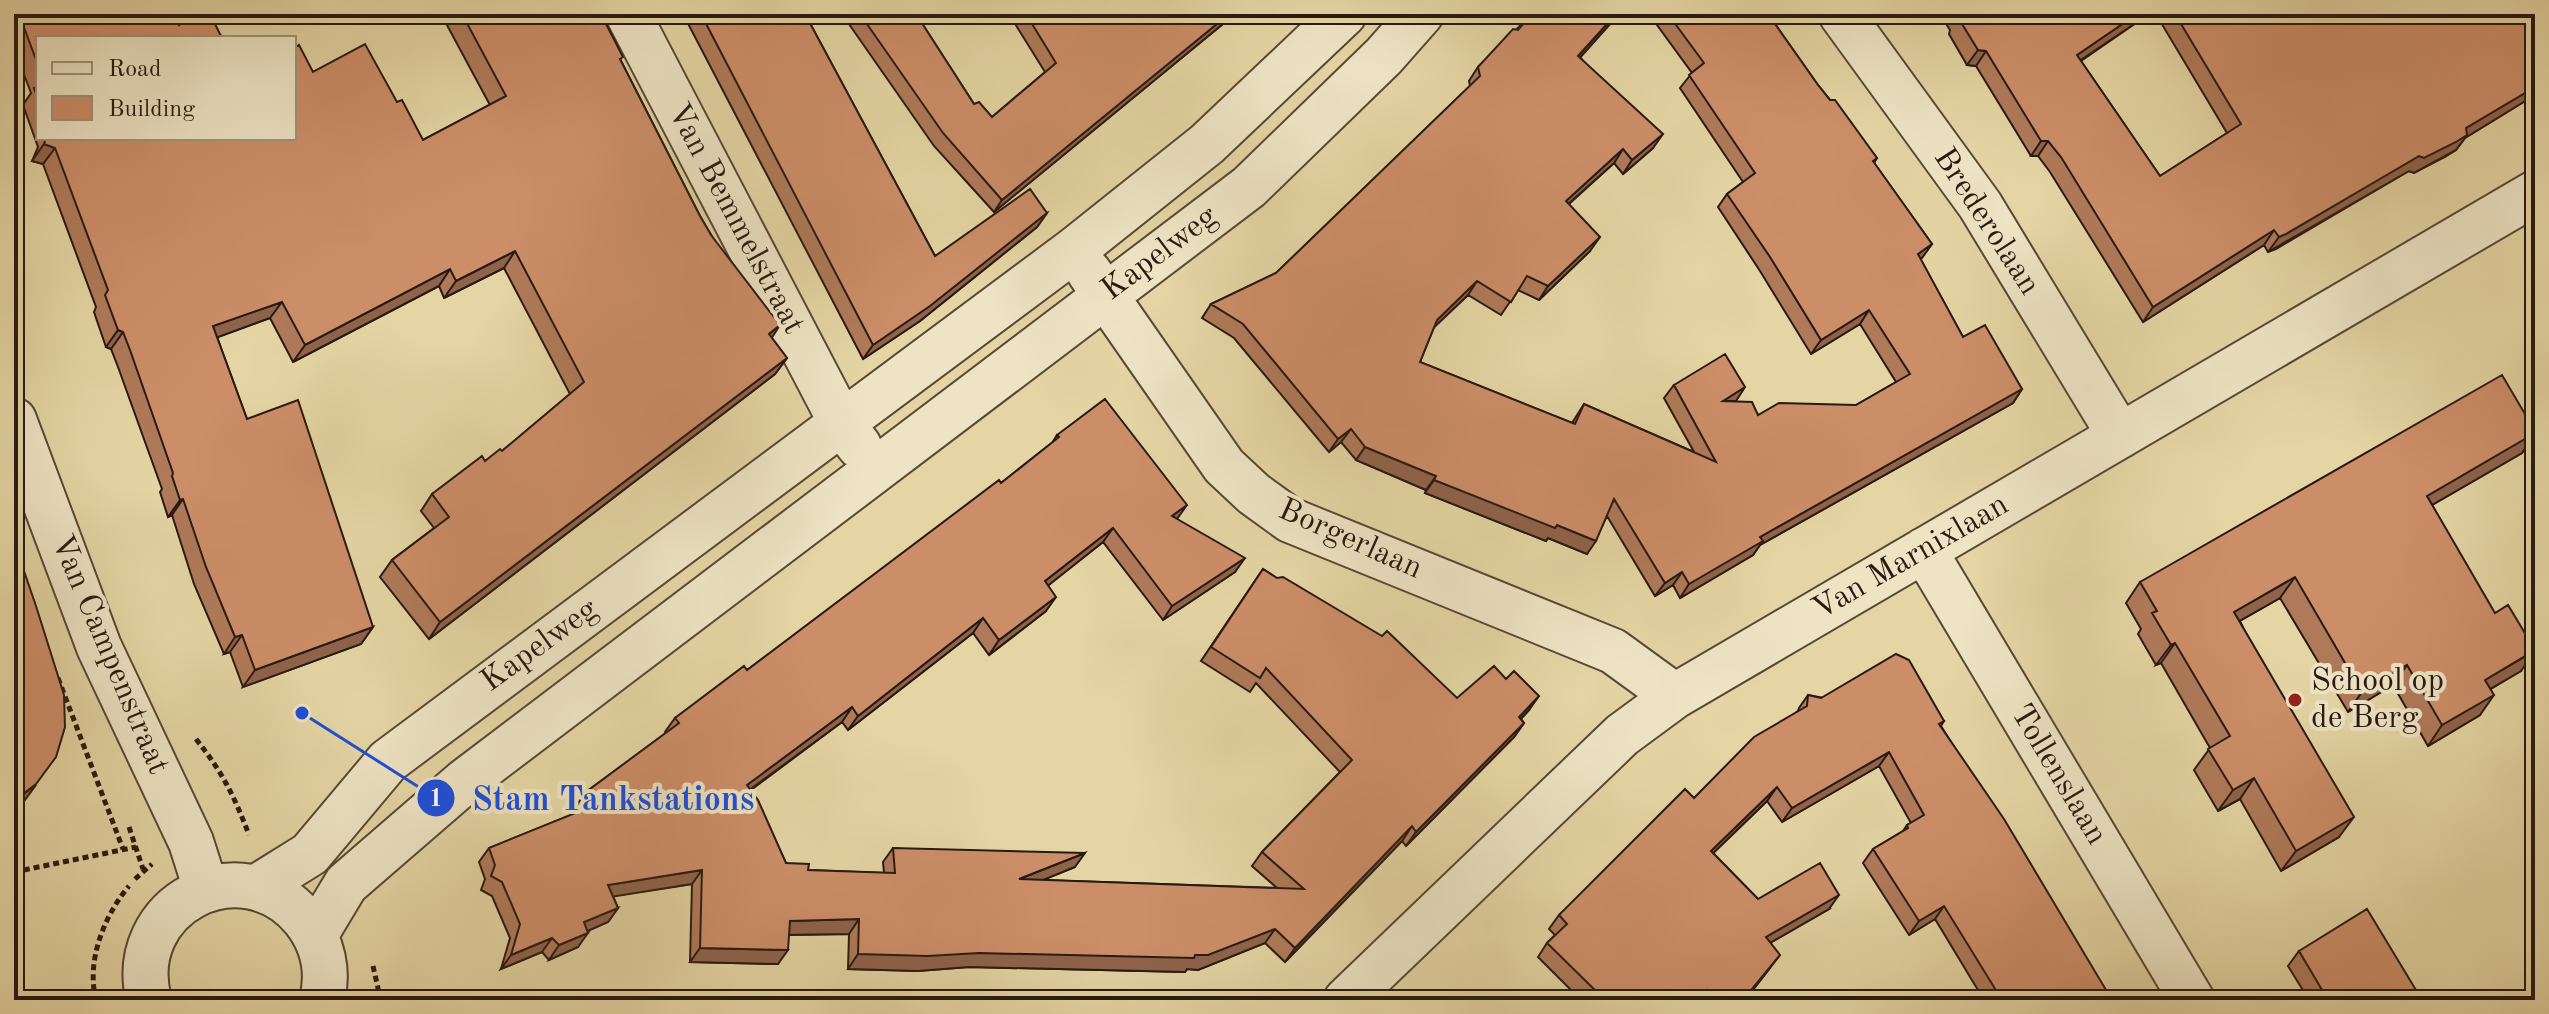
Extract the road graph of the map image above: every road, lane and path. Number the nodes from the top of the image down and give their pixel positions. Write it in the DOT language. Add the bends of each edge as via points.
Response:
graph roads {
  1 [pos="628,14"];
  2 [pos="1344,14"];
  3 [pos="1421,14"];
  4 [pos="1841,14"];
  5 [pos="2535,193"];
  6 [pos="1074,250"];
  7 [pos="1105,294"];
  8 [pos="14,420"];
  9 [pos="842,424"];
  10 [pos="2120,436"];
  11 [pos="877,470"];
  12 [pos="1924,550"];
  13 [pos="57,677"];
  14 [pos="1675,696"];
  15 [pos="429,728"];
  16 [pos="465,781"];
  17 [pos="136,847"];
  18 [pos="123,849"];
  19 [pos="14,872"];
  20 [pos="257,887"];
  21 [pos="206,889"];
  22 [pos="316,934"];
  23 [pos="149,1000"];
  24 [pos="322,1000"];
  25 [pos="1346,1000"];
  26 [pos="2192,1000"];
  1 -- 9 [label="street, Van Bemmelstraat"];
  2 -- 6 [label="street, Kapelweg" via="1207,144"];
  3 -- 7 [label="street, Kapelweg" via="1249,187"];
  4 -- 10 [label="street, Brederolaan" via="1980,205"];
  5 -- 10 [label="street, Van Marnixlaan"];
  6 -- 7 [label="street, Borgerlaan"];
  6 -- 9 [label="street, Kapelweg"];
  7 -- 11 [label="street, Kapelweg"];
  7 -- 14 [label="street, Borgerlaan" via="1224,466 1290,520 1613,651"];
  8 -- 21 [label="street, Van Campenstraat" via="99,647 191,842"];
  9 -- 11 [label="street"];
  9 -- 15 [label="street, Kapelweg"];
  10 -- 12 [label="street, Van Marnixlaan"];
  11 -- 16 [label="street, Kapelweg"];
  12 -- 14 [label="street, Van Marnixlaan"];
  12 -- 26 [label="street, Tollenslaan"];
  13 -- 18 [label="path"];
  14 -- 25 [label="street, Van Marnixlaan" via="1622,735"];
  15 -- 16 [label="street"];
  15 -- 20 [label="street, Kapelweg" via="388,761 310,854"];
  16 -- 22 [label="street, Kapelweg" via="346,884"];
  17 -- 18 [label="path"];
  18 -- 19 [label="path"];
  20 -- 21 [label="street"];
  20 -- 22 [label="street" via="292,905"];
  21 -- 23 [label="street" via="179,903 159,925 147,953 144,983"];
  22 -- 24 [label="street" via="324,959"];
}
